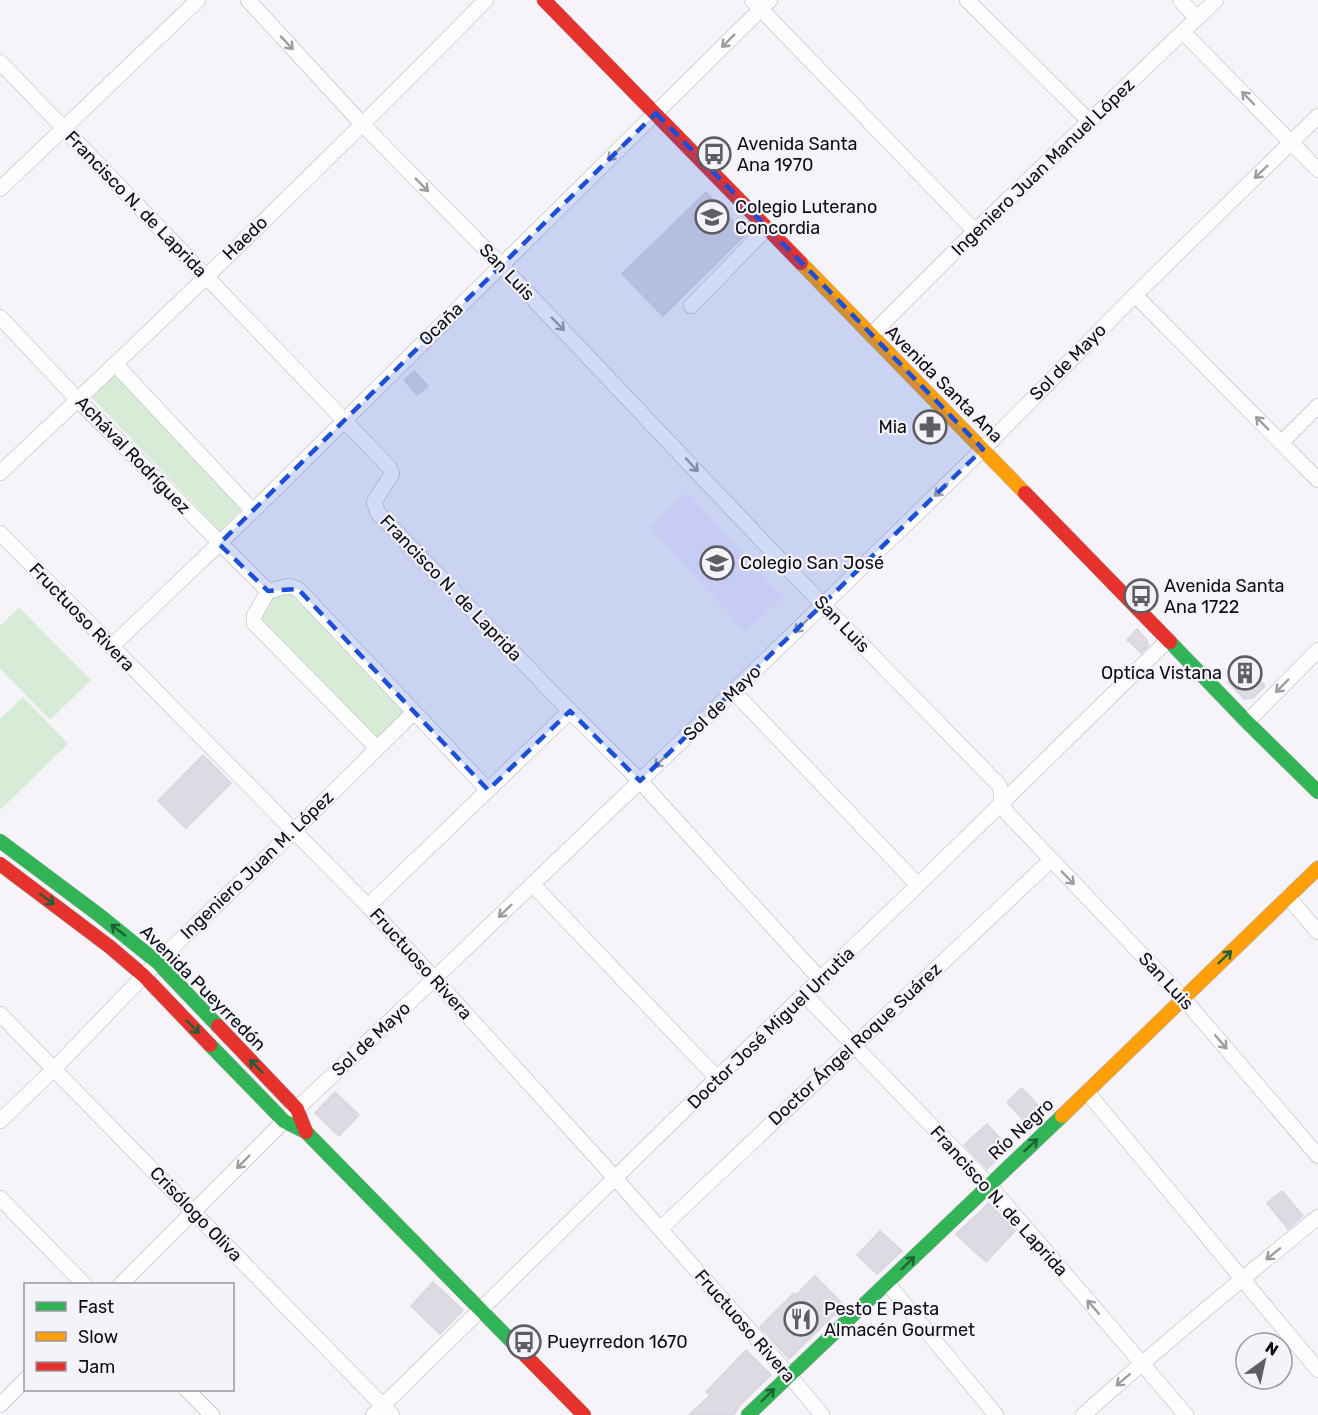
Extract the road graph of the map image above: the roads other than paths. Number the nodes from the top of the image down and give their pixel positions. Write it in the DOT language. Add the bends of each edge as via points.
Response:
graph roads {
  1 [pos="198,0"];
  2 [pos="248,0"];
  3 [pos="486,0"];
  4 [pos="543,0"];
  5 [pos="967,0"];
  6 [pos="1180,0"];
  7 [pos="1216,0"];
  8 [pos="761,3"];
  9 [pos="1197,18"];
  10 [pos="1183,32"];
  11 [pos="0,62"];
  12 [pos="656,113"];
  13 [pos="1318,117"];
  14 [pos="1089,121"];
  15 [pos="363,125"];
  16 [pos="64,128"];
  17 [pos="1291,142"];
  18 [pos="1318,170"];
  19 [pos="0,189"];
  20 [pos="767,228"];
  21 [pos="975,231"];
  22 [pos="501,265"];
  23 [pos="206,276"];
  24 [pos="1135,295"];
  25 [pos="691,306"];
  26 [pos="0,317"];
  27 [pos="871,335"];
  28 [pos="115,364"];
  29 [pos="78,400"];
  30 [pos="1318,406"];
  31 [pos="344,420"];
  32 [pos="1282,442"];
  33 [pos="983,449"];
  34 [pos="0,473"];
  35 [pos="1318,480"];
  36 [pos="253,511"];
  37 [pos="0,533"];
  38 [pos="219,544"];
  39 [pos="268,591"];
  40 [pos="823,605"];
  41 [pos="1168,640"];
  42 [pos="111,647"];
  43 [pos="1318,650"];
  44 [pos="734,692"];
  45 [pos="570,711"];
  46 [pos="414,712"];
  47 [pos="1247,722"];
  48 [pos="377,748"];
  49 [pos="640,781"];
  50 [pos="488,790"];
  51 [pos="1318,792"];
  52 [pos="1002,802"];
  53 [pos="294,831"];
  54 [pos="0,841"];
  55 [pos="1051,860"];
  56 [pos="0,864"];
  57 [pos="1318,868"];
  58 [pos="532,884"];
  59 [pos="918,885"];
  60 [pos="1288,897"];
  61 [pos="368,906"];
  62 [pos="1318,932"];
  63 [pos="157,962"];
  64 [pos="144,976"];
  65 [pos="434,979"];
  66 [pos="821,980"];
  67 [pos="805,995"];
  68 [pos="1183,998"];
  69 [pos="0,1014"];
  70 [pos="854,1046"];
  71 [pos="54,1069"];
  72 [pos="717,1078"];
  73 [pos="1087,1092"];
  74 [pos="297,1109"];
  75 [pos="0,1121"];
  76 [pos="284,1121"];
  77 [pos="306,1132"];
  78 [pos="1318,1156"];
  79 [pos="616,1179"];
  80 [pos="989,1185"];
  81 [pos="0,1198"];
  82 [pos="194,1212"];
  83 [pos="1318,1217"];
  84 [pos="660,1229"];
  85 [pos="1243,1278"];
  86 [pos="83,1283"];
  87 [pos="122,1283"];
  88 [pos="887,1283"];
  89 [pos="480,1309"];
  90 [pos="1142,1363"];
  91 [pos="1318,1370"];
  92 [pos="789,1375"];
  93 [pos="24,1381"];
  94 [pos="189,1391"];
  95 [pos="0,1405"];
  96 [pos="382,1412"];
  97 [pos="212,1415"];
  98 [pos="584,1415"];
  99 [pos="748,1415"];
  100 [pos="822,1415"];
  101 [pos="996,1415"];
  102 [pos="1083,1415"];
  103 [pos="1186,1415"];
  1 -- 16 [label="street"];
  2 -- 15 [label="street, San Luis, one-way"];
  3 -- 15 [label="street, Haedo"];
  4 -- 12 [label="main road, Avenida Santa Ana"];
  5 -- 14 [label="street"];
  6 -- 9 [label="street"];
  7 -- 9 [label="street, Ingeniero Juan Manuel López"];
  8 -- 12 [label="street, Ocaña, one-way"];
  8 -- 21 [label="street"];
  9 -- 10 [label="street, Ingeniero Juan Manuel López"];
  10 -- 14 [label="street, Ingeniero Juan Manuel López"];
  17 -- 10 [label="street, one-way"];
  11 -- 16 [label="street, Francisco N. de Laprida"];
  12 -- 20 [label="main road, Avenida Santa Ana"];
  12 -- 22 [label="street, Ocaña, one-way"];
  13 -- 17 [label="street, Sol de Mayo"];
  14 -- 21 [label="street, Ingeniero Juan Manuel López"];
  15 -- 22 [label="street, San Luis, one-way"];
  15 -- 23 [label="street, Haedo"];
  16 -- 19 [label="street"];
  16 -- 23 [label="street, Francisco N. de Laprida"];
  17 -- 18 [label="street"];
  17 -- 24 [label="street, Sol de Mayo, one-way"];
  20 -- 25 [label="street"];
  20 -- 27 [label="main road, Avenida Santa Ana"];
  21 -- 27 [label="street, Ingeniero Juan Manuel López"];
  22 -- 31 [label="street, Ocaña"];
  22 -- 40 [label="street, San Luis, one-way"];
  23 -- 28 [label="street, Haedo"];
  23 -- 31 [label="street, Francisco N. de Laprida"];
  32 -- 24 [label="street, one-way"];
  24 -- 33 [label="street, Sol de Mayo"];
  26 -- 29 [label="street, Achával Rodríguez"];
  27 -- 33 [label="main road, Avenida Santa Ana"];
  28 -- 29 [label="street, Haedo"];
  28 -- 36 [label="street"];
  29 -- 34 [label="street, Haedo"];
  29 -- 38 [label="street, Achával Rodríguez"];
  30 -- 32 [label="street"];
  31 -- 36 [label="street, Ocaña"];
  31 -- 45 [label="street, Francisco N. de Laprida" via="392,474 374,502 378,513"];
  32 -- 35 [label="street"];
  33 -- 40 [label="street, Sol de Mayo, one-way"];
  33 -- 41 [label="main road, Avenida Santa Ana"];
  36 -- 38 [label="street, Ocaña"];
  37 -- 42 [label="street, Fructuoso Rivera"];
  38 -- 39 [label="street, Achával Rodríguez"];
  38 -- 42 [label="street, Ocaña"];
  39 -- 46 [label="street" via="289,586 298,589"];
  39 -- 48 [label="street" via="254,622"];
  40 -- 44 [label="street, Sol de Mayo, one-way"];
  40 -- 52 [label="street, San Luis" via="999,785"];
  41 -- 47 [label="main road, Avenida Santa Ana"];
  41 -- 52 [label="street, Doctor José Miguel Urrutia"];
  42 -- 53 [label="street, Fructuoso Rivera"];
  43 -- 47 [label="street, one-way"];
  44 -- 49 [label="street, Sol de Mayo, one-way"];
  44 -- 59 [label="street"];
  45 -- 49 [label="street, Francisco N. de Laprida"];
  45 -- 50 [label="street"];
  46 -- 48 [label="street, Ingeniero Juan M. López"];
  46 -- 50 [label="street"];
  47 -- 51 [label="main road, Avenida Santa Ana"];
  48 -- 53 [label="street, Ingeniero Juan M. López"];
  49 -- 58 [label="street, Sol de Mayo"];
  49 -- 66 [label="street, Francisco N. de Laprida"];
  50 -- 61 [label="street"];
  52 -- 55 [label="street, San Luis" via="1007,813"];
  52 -- 59 [label="street, Doctor José Miguel Urrutia"];
  53 -- 61 [label="street, Fructuoso Rivera"];
  53 -- 63 [label="street, Ingeniero Juan M. López"];
  63 -- 54 [label="main road, Avenida Pueyrredón, one-way"];
  55 -- 68 [label="street, San Luis, one-way"];
  55 -- 70 [label="street, Doctor Ángel Roque Suárez"];
  56 -- 64 [label="main road, Avenida Pueyrredón, one-way"];
  57 -- 60 [label="main road, Río Negro"];
  58 -- 65 [label="street, Sol de Mayo, one-way"];
  58 -- 72 [label="street"];
  59 -- 66 [label="street, Doctor José Miguel Urrutia"];
  60 -- 62 [label="street"];
  68 -- 60 [label="main road, Río Negro, one-way"];
  61 -- 65 [label="street, Fructuoso Rivera"];
  63 -- 64 [label="street, Ingeniero Juan M. López"];
  74 -- 63 [label="main road, Avenida Pueyrredón, one-way"];
  64 -- 71 [label="street, Ingeniero Juan M. López"];
  64 -- 76 [label="main road, Avenida Pueyrredón, one-way"];
  65 -- 74 [label="street, Sol de Mayo"];
  65 -- 79 [label="street, Fructuoso Rivera"];
  66 -- 67 [label="street, Doctor José Miguel Urrutia"];
  67 -- 70 [label="street, Francisco N. de Laprida"];
  67 -- 72 [label="street, Doctor José Miguel Urrutia"];
  68 -- 73 [label="main road, Río Negro"];
  68 -- 78 [label="street, San Luis, one-way"];
  69 -- 71 [label="street, Crisólogo Oliva"];
  70 -- 80 [label="street, Francisco N. de Laprida"];
  70 -- 84 [label="street, Doctor Ángel Roque Suárez"];
  71 -- 75 [label="street, Ingeniero Juan M. López"];
  71 -- 82 [label="street, Crisólogo Oliva"];
  72 -- 79 [label="street, Doctor José Miguel Urrutia"];
  80 -- 73 [label="main road, Río Negro, one-way"];
  73 -- 85 [label="street"];
  74 -- 76 [label="street, Sol de Mayo"];
  74 -- 77 [label="main road, Avenida Pueyrredón"];
  76 -- 77 [label="main road, Avenida Pueyrredón"];
  76 -- 82 [label="street, Sol de Mayo, one-way"];
  77 -- 89 [label="main road, Avenida Pueyrredón"];
  79 -- 84 [label="street, Fructuoso Rivera"];
  79 -- 89 [label="street, Doctor José Miguel Urrutia"];
  88 -- 80 [label="main road, Río Negro, one-way"];
  90 -- 80 [label="street, Francisco N. de Laprida, one-way"];
  81 -- 86 [label="street"];
  82 -- 87 [label="street, Sol de Mayo"];
  82 -- 96 [label="street, Crisólogo Oliva"];
  83 -- 85 [label="street, one-way"];
  84 -- 92 [label="street, Fructuoso Rivera"];
  85 -- 90 [label="street"];
  85 -- 91 [label="street"];
  88 -- 92 [label="main road, Río Negro"];
  88 -- 101 [label="street"];
  89 -- 96 [label="street, Doctor José Miguel Urrutia"];
  89 -- 98 [label="main road, Avenida Pueyrredón"];
  90 -- 102 [label="street, one-way"];
  90 -- 103 [label="street, Francisco N. de Laprida"];
  99 -- 92 [label="main road, Río Negro, one-way"];
  92 -- 100 [label="street, Fructuoso Rivera"];
  93 -- 95 [label="street"];
  94 -- 97 [label="street"];
}
